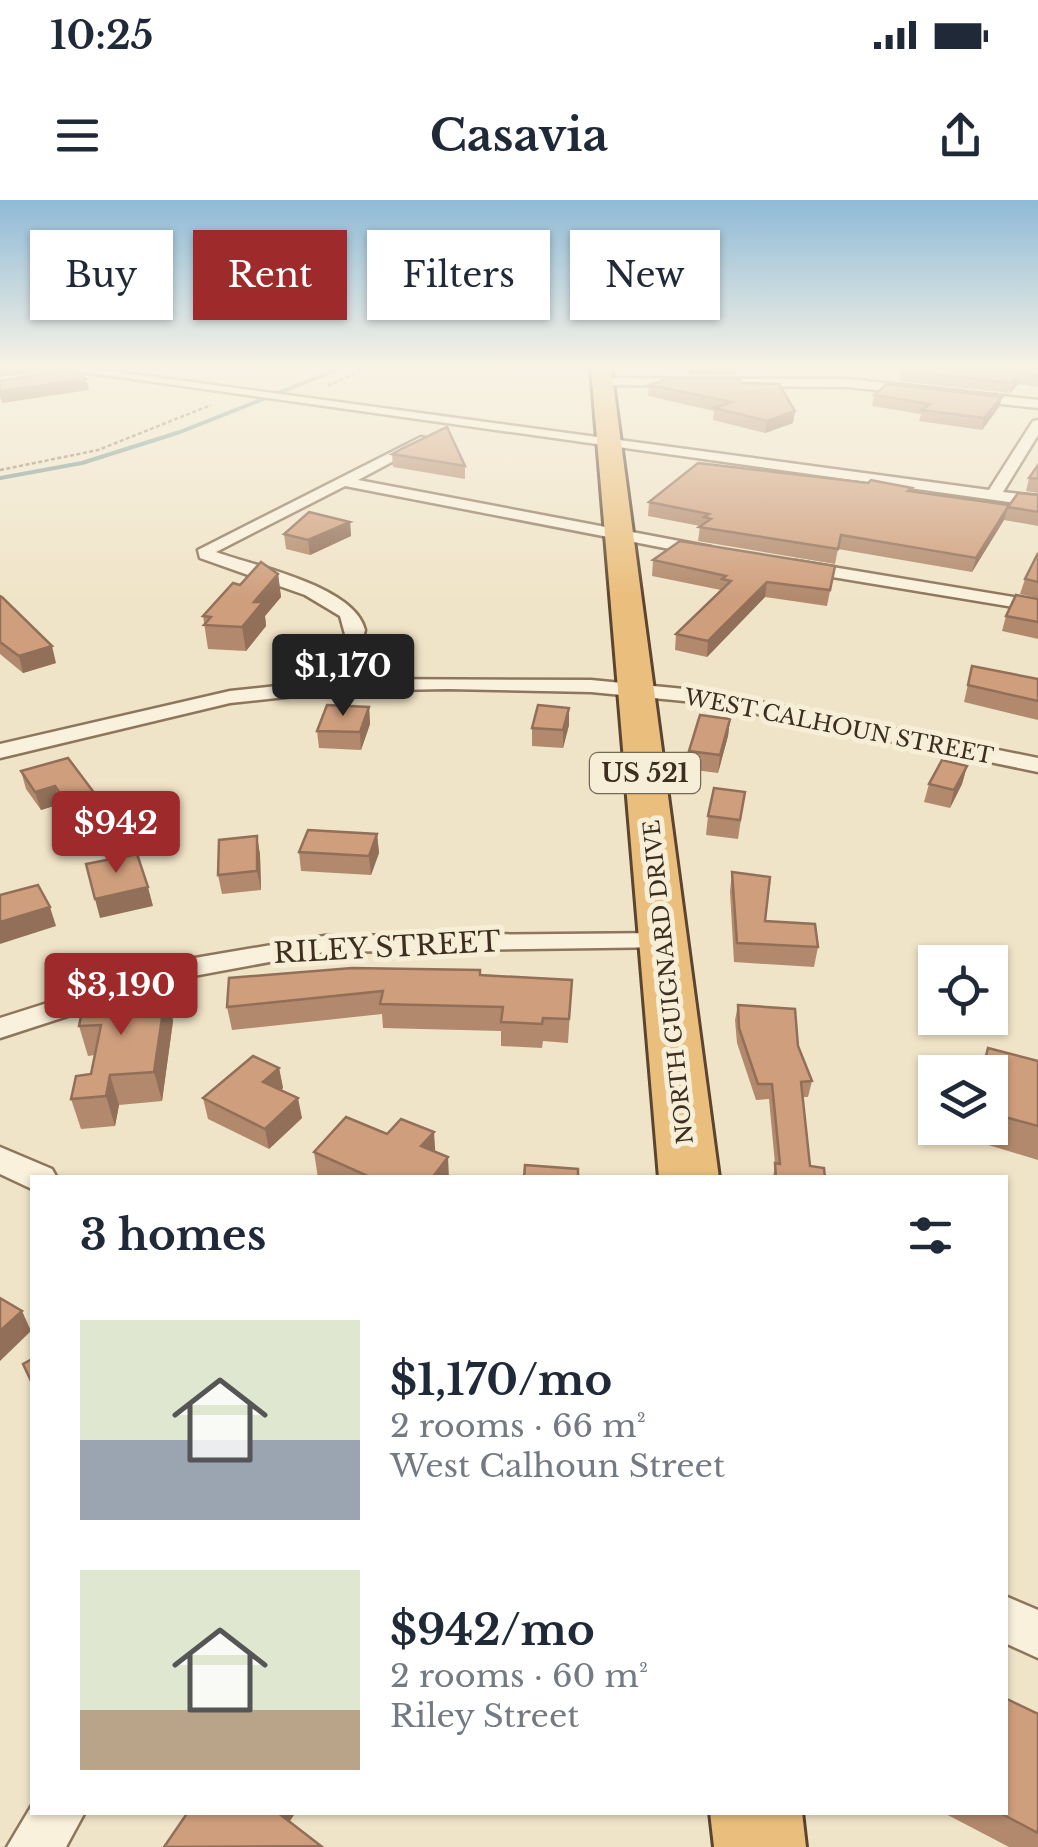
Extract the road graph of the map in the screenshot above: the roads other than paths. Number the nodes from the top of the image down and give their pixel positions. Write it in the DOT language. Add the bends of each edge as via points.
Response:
graph roads {
  1 [pos="416,445"];
  2 [pos="609,445"];
  3 [pos="630,445"];
  4 [pos="1025,445"];
  5 [pos="340,481"];
  6 [pos="994,495"];
  7 [pos="1038,501"];
  8 [pos="618,537"];
  9 [pos="733,556"];
  10 [pos="771,562"];
  11 [pos="1038,606"];
  12 [pos="340,684"];
  13 [pos="636,690"];
  14 [pos="0,730"];
  15 [pos="32,743"];
  16 [pos="0,751"];
  17 [pos="1038,765"];
  18 [pos="664,941"];
  19 [pos="0,1028"];
  20 [pos="0,1159"];
  21 [pos="34,1175"];
  22 [pos="689,1175"];
  23 [pos="1008,1620"];
  24 [pos="1038,1634"];
  25 [pos="57,1815"];
  26 [pos="756,1815"];
  27 [pos="34,1847"];
  28 [pos="760,1847"];
  1 -- 5 [label="street"];
  2 -- 8 [label="highway, NORTH GUIGNARD DRIVE / US 521"];
  3 -- 6 [label="street"];
  4 -- 6 [label="street"];
  5 -- 8 [label="street"];
  5 -- 12 [label="street" via="206,554 319,594 350,614 356,636"];
  6 -- 7 [label="street"];
  8 -- 9 [label="street"];
  8 -- 13 [label="highway, NORTH GUIGNARD DRIVE / US 521"];
  10 -- 11 [label="street"];
  12 -- 13 [label="street, WEST CALHOUN STREET"];
  12 -- 15 [label="street, WEST CALHOUN STREET" via="230,697"];
  13 -- 17 [label="street, WEST CALHOUN STREET" via="739,703"];
  13 -- 18 [label="highway, NORTH GUIGNARD DRIVE / US 521"];
  14 -- 15 [label="street"];
  15 -- 16 [label="street, WEST CALHOUN STREET"];
  18 -- 19 [label="street, RILEY STREET" via="324,944 182,969"];
  18 -- 22 [label="highway, NORTH GUIGNARD DRIVE / US 521"];
  20 -- 21 [label="street"];
  23 -- 24 [label="street"];
  25 -- 27 [label="street"];
  26 -- 28 [label="highway"];
}
